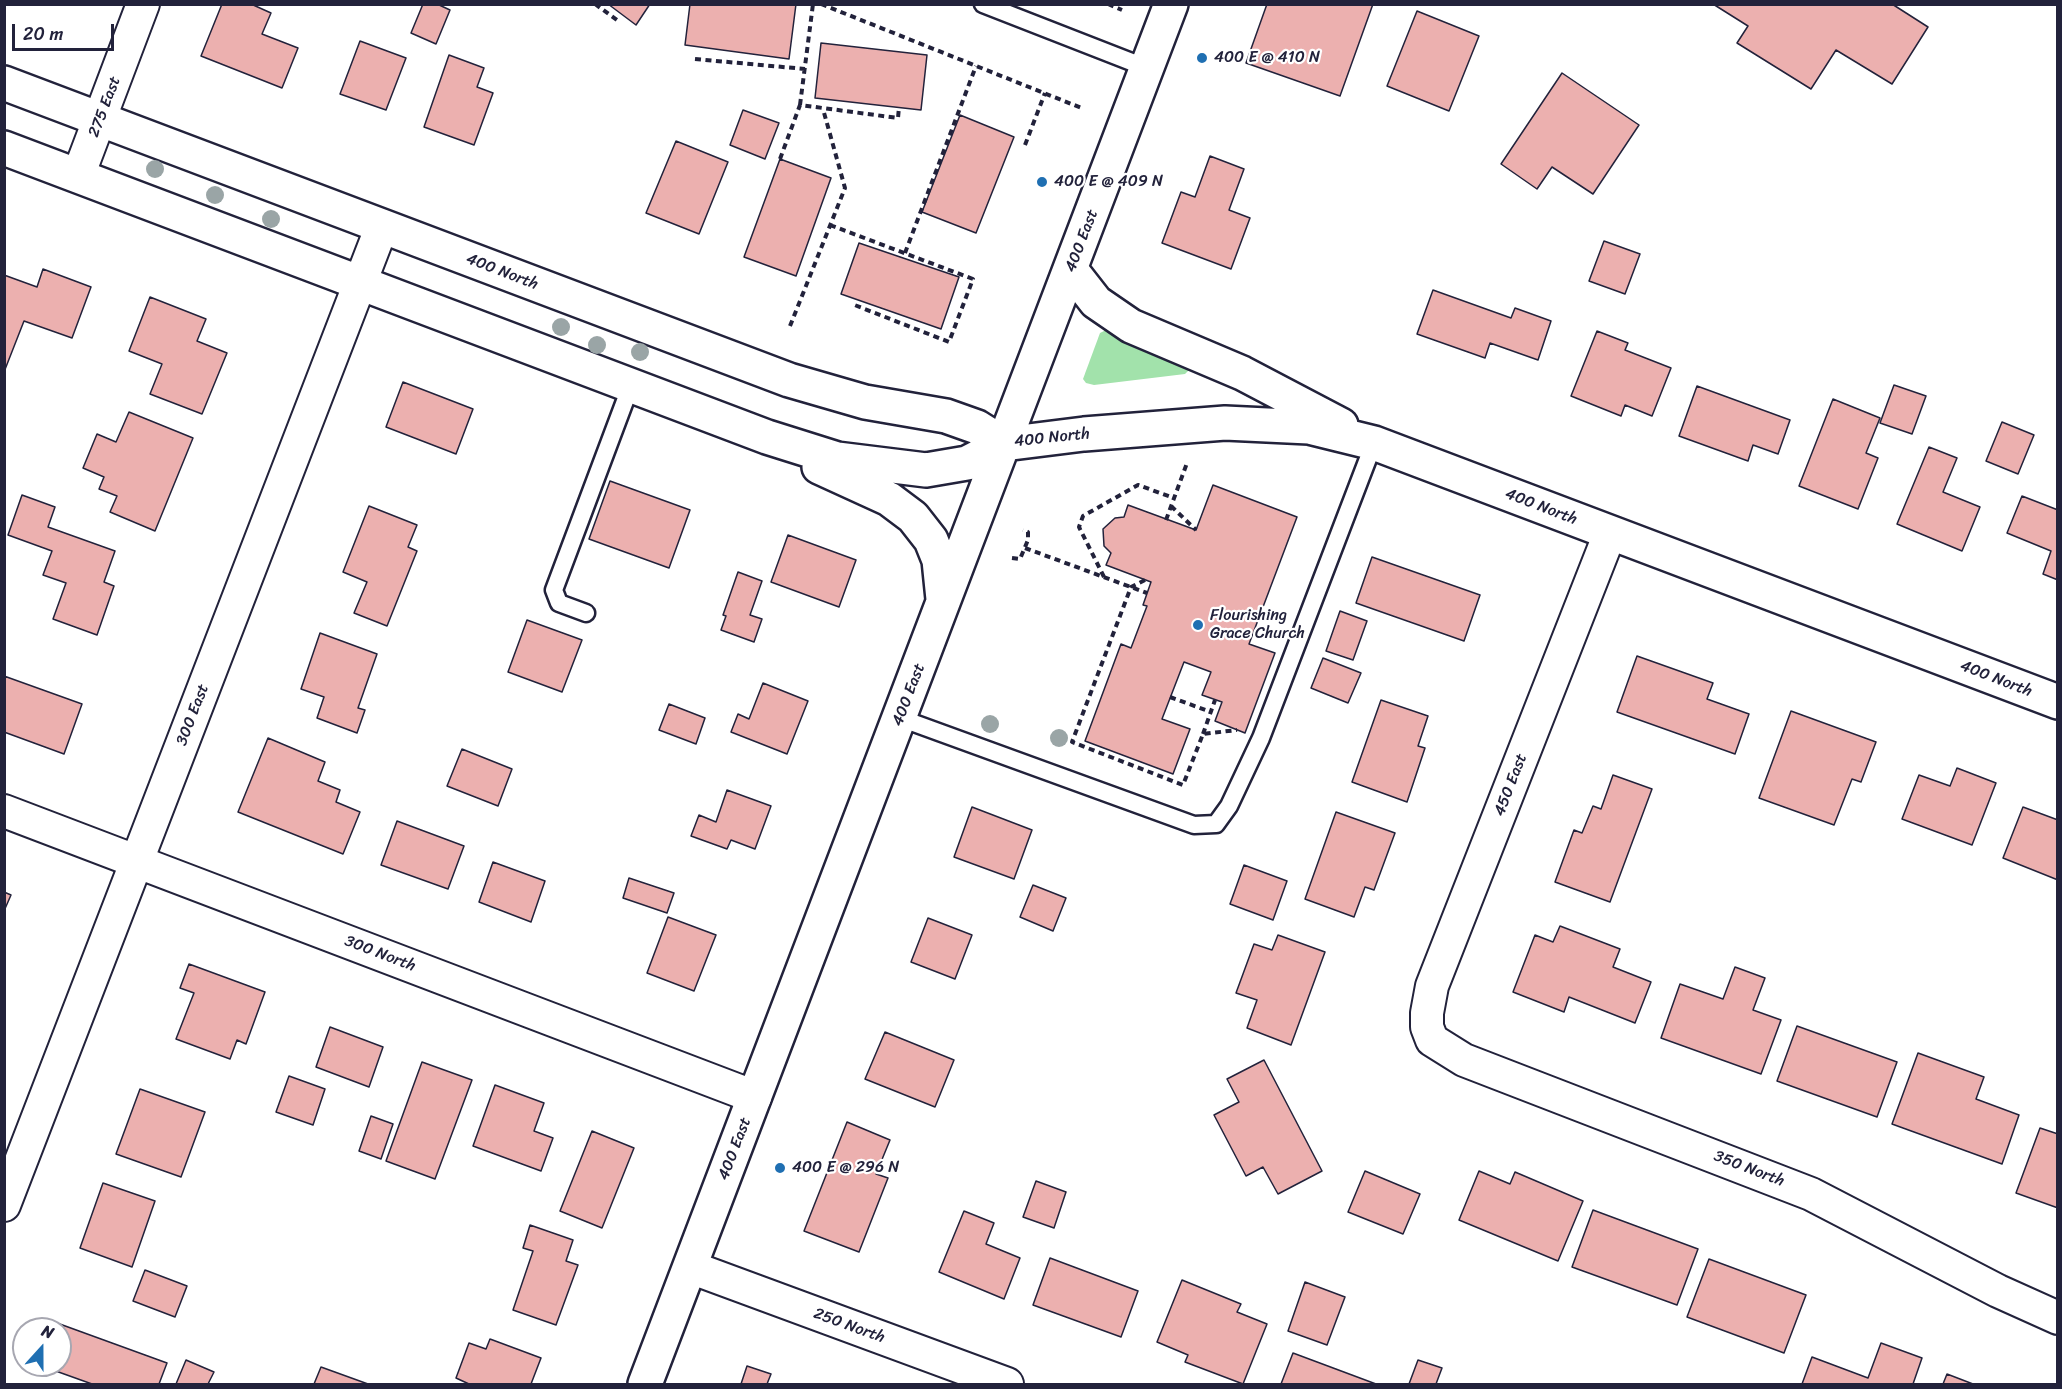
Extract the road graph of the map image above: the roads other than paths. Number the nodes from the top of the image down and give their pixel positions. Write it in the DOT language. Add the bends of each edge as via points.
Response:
graph roads {
  1 [pos="143,4"];
  2 [pos="983,4"];
  3 [pos="1171,4"];
  4 [pos="1147,68"];
  5 [pos="4,83"];
  6 [pos="100,119"];
  7 [pos="4,148"];
  8 [pos="78,176"];
  9 [pos="382,226"];
  10 [pos="1071,270"];
  11 [pos="360,283"];
  12 [pos="631,386"];
  13 [pos="766,437"];
  14 [pos="1374,443"];
  15 [pos="1004,444"];
  16 [pos="1610,533"];
  17 [pos="944,604"];
  18 [pos="586,613"];
  19 [pos="2058,702"];
  20 [pos="900,718"];
  21 [pos="4,811"];
  22 [pos="137,862"];
  23 [pos="1432,1040"];
  24 [pos="755,1097"];
  25 [pos="4,1205"];
  26 [pos="690,1267"];
  27 [pos="2058,1318"];
  28 [pos="645,1384"];
  29 [pos="1007,1384"];
  1 -- 6 [label="street, 275 East"];
  2 -- 4 [label="lane"];
  3 -- 4 [label="main road, 400 East"];
  4 -- 10 [label="main road, 400 East"];
  5 -- 6 [label="main road, 400 North"];
  6 -- 8 [label="street, 275 East"];
  6 -- 9 [label="main road, 400 North"];
  7 -- 8 [label="main road, 400 North"];
  8 -- 11 [label="main road, 400 North"];
  9 -- 11 [label="street, 300 East"];
  9 -- 15 [label="main road, 400 North" via="789,380 866,402 946,416"];
  10 -- 14 [label="main road" via="1096,302 1131,326 1274,388"];
  10 -- 15 [label="main road, 400 East"];
  11 -- 12 [label="main road, 400 North"];
  11 -- 22 [label="street, 300 East"];
  12 -- 13 [label="main road, 400 North"];
  12 -- 18 [label="lane" via="554,590 560,603"];
  13 -- 15 [label="main road, 400 North" via="837,459 926,470 967,464"];
  13 -- 17 [label="main road" via="905,509 931,540 939,560"];
  14 -- 15 [label="main road, 400 North" via="1309,427 1225,423"];
  14 -- 16 [label="main road, 400 North"];
  14 -- 20 [label="lane" via="1261,738 1229,806 1216,824 1194,825"];
  15 -- 17 [label="main road, 400 East"];
  16 -- 19 [label="main road, 400 North"];
  16 -- 23 [label="street, 450 East" via="1432,986 1427,1027"];
  17 -- 20 [label="main road, 400 East"];
  20 -- 24 [label="main road, 400 East"];
  21 -- 22 [label="street, 300 North"];
  22 -- 24 [label="street, 300 North"];
  22 -- 25 [label="street, 300 East"];
  23 -- 27 [label="street, 350 North" via="1464,1060 1811,1194"];
  24 -- 26 [label="main road, 400 East"];
  26 -- 28 [label="main road, 400 East"];
  26 -- 29 [label="street, 250 North"];
}
